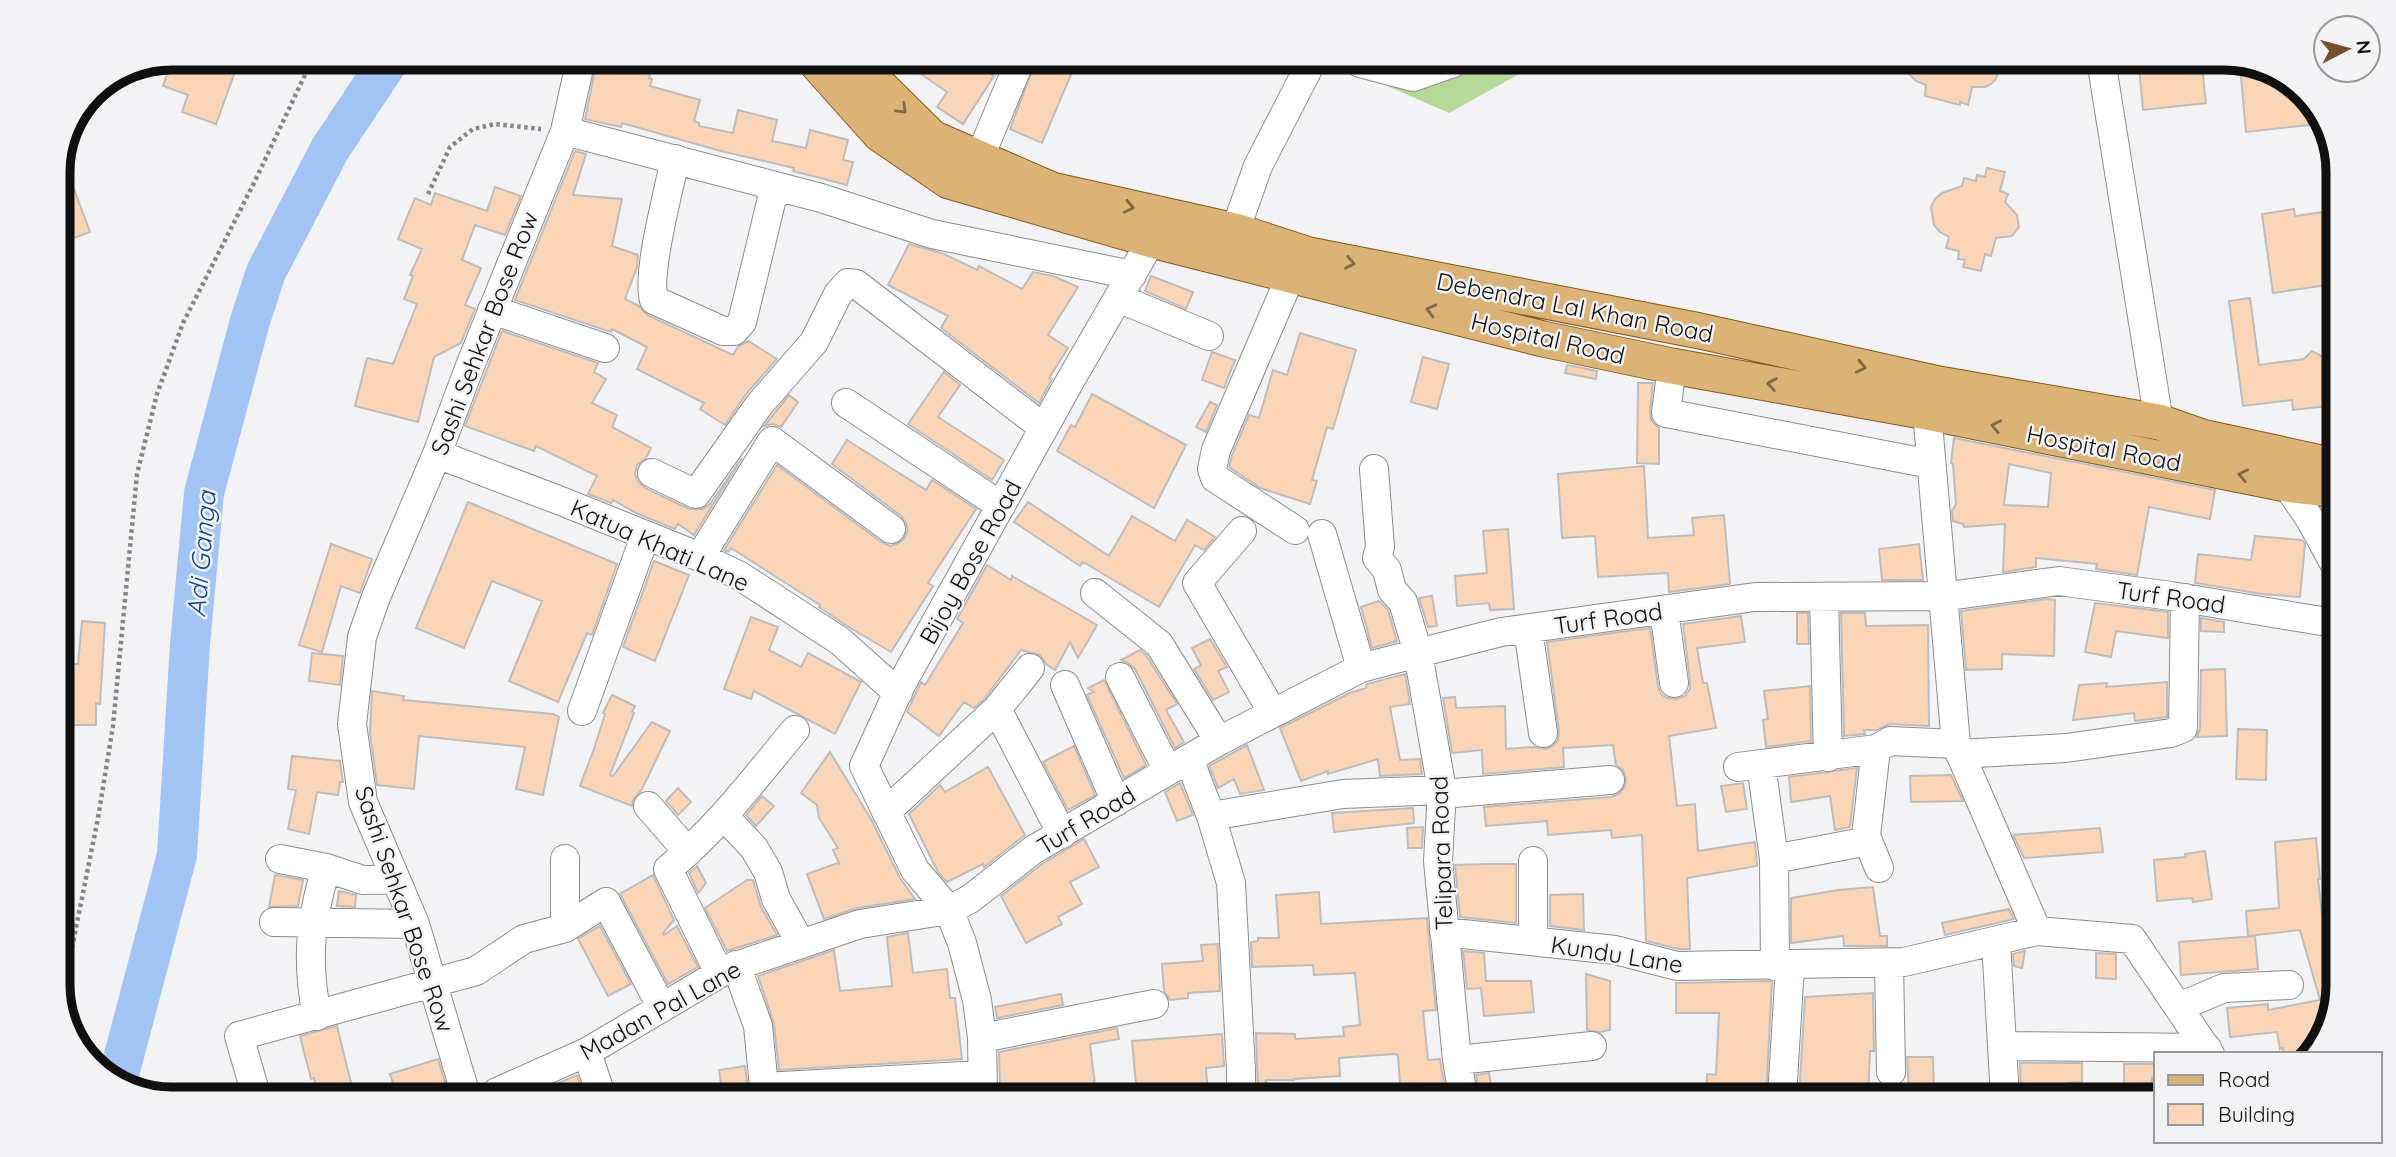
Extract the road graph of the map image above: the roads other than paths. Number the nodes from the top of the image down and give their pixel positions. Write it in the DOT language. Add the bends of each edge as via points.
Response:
graph roads {
  1 [pos="579,70"];
  2 [pos="823,70"];
  3 [pos="863,70"];
  4 [pos="1010,70"];
  5 [pos="1307,70"];
  6 [pos="1389,70"];
  7 [pos="1431,70"];
  8 [pos="2103,70"];
  9 [pos="565,131"];
  10 [pos="675,159"];
  11 [pos="979,159"];
  12 [pos="775,186"];
  13 [pos="1159,228"];
  14 [pos="1235,232"];
  15 [pos="1291,275"];
  16 [pos="1125,287"];
  17 [pos="492,310"];
  18 [pos="1209,336"];
  19 [pos="605,348"];
  20 [pos="1672,366"];
  21 [pos="846,403"];
  22 [pos="1927,412"];
  23 [pos="2159,422"];
  24 [pos="1044,428"];
  25 [pos="437,454"];
  26 [pos="720,458"];
  27 [pos="1931,464"];
  28 [pos="2326,467"];
  29 [pos="1374,469"];
  30 [pos="2288,470"];
  31 [pos="652,473"];
  32 [pos="749,479"];
  33 [pos="2326,486"];
  34 [pos="1001,506"];
  35 [pos="891,528"];
  36 [pos="1294,530"];
  37 [pos="1242,531"];
  38 [pos="1322,534"];
  39 [pos="646,537"];
  40 [pos="2326,548"];
  41 [pos="700,557"];
  42 [pos="1095,593"];
  43 [pos="1824,597"];
  44 [pos="1944,597"];
  45 [pos="2185,598"];
  46 [pos="1664,610"];
  47 [pos="2326,622"];
  48 [pos="1528,629"];
  49 [pos="1418,653"];
  50 [pos="1030,668"];
  51 [pos="1361,668"];
  52 [pos="1121,677"];
  53 [pos="1674,683"];
  54 [pos="1065,685"];
  55 [pos="898,693"];
  56 [pos="997,709"];
  57 [pos="582,711"];
  58 [pos="1272,713"];
  59 [pos="796,730"];
  60 [pos="1543,733"];
  61 [pos="1219,741"];
  62 [pos="1958,749"];
  63 [pos="1876,750"];
  64 [pos="1828,757"];
  65 [pos="1178,765"];
  66 [pos="1610,779"];
  67 [pos="1442,792"];
  68 [pos="1116,802"];
  69 [pos="648,806"];
  70 [pos="886,812"];
  71 [pos="724,816"];
  72 [pos="1211,816"];
  73 [pos="1062,834"];
  74 [pos="1868,841"];
  75 [pos="688,852"];
  76 [pos="280,859"];
  77 [pos="565,859"];
  78 [pos="1774,859"];
  79 [pos="1533,861"];
  80 [pos="326,868"];
  81 [pos="1879,868"];
  82 [pos="394,879"];
  83 [pos="949,910"];
  84 [pos="274,922"];
  85 [pos="314,922"];
  86 [pos="415,924"];
  87 [pos="565,928"];
  88 [pos="2037,931"];
  89 [pos="1444,932"];
  90 [pos="1533,941"];
  91 [pos="1996,941"];
  92 [pos="801,944"];
  93 [pos="1889,963"];
  94 [pos="1783,966"];
  95 [pos="728,969"];
  96 [pos="433,984"];
  97 [pos="2289,985"];
  98 [pos="1154,1004"];
  99 [pos="2179,1007"];
  100 [pos="662,1008"];
  101 [pos="317,1016"];
  102 [pos="982,1038"];
  103 [pos="1592,1046"];
  104 [pos="2002,1046"];
  105 [pos="2208,1051"];
  106 [pos="587,1052"];
  107 [pos="1457,1060"];
  108 [pos="1891,1072"];
  109 [pos="982,1084"];
  110 [pos="254,1087"];
  111 [pos="464,1087"];
  112 [pos="508,1087"];
  113 [pos="598,1087"];
  114 [pos="761,1087"];
  115 [pos="872,1087"];
  116 [pos="1241,1087"];
  117 [pos="1462,1087"];
  118 [pos="1782,1087"];
  119 [pos="2004,1087"];
  1 -- 9 [label="street, Sashi Sehkar Bose Row"];
  2 -- 13 [label="main road, Hospital Road" via="880,134 948,181"];
  3 -- 11 [label="main road, Debendra Lal Khan Road, one-way" via="932,138"];
  4 -- 11 [label="street"];
  5 -- 14 [label="street" via="1258,166"];
  6 -- 7 [label="street" via="1413,76"];
  8 -- 23 [label="street"];
  9 -- 10 [label="street"];
  9 -- 17 [label="street, Sashi Sehkar Bose Row"];
  10 -- 12 [label="street"];
  10 -- 12 [label="street" via="653,270 654,300 723,331 734,331 742,323"];
  11 -- 13 [label="main road, Debendra Lal Khan Road, one-way"];
  12 -- 16 [label="street"];
  13 -- 14 [label="main road, Debendra Lal Khan Road"];
  13 -- 15 [label="main road, Hospital Road"];
  13 -- 16 [label="street, Bijoy Bose Road"];
  14 -- 23 [label="main road, Debendra Lal Khan Road, one-way" via="1308,255 1700,331 1939,384"];
  20 -- 15 [label="main road, Hospital Road, one-way" via="1543,339"];
  15 -- 36 [label="street" via="1212,469 1214,478"];
  16 -- 18 [label="street"];
  16 -- 24 [label="street, Bijoy Bose Road"];
  17 -- 19 [label="street"];
  17 -- 25 [label="street, Sashi Sehkar Bose Row"];
  22 -- 20 [label="main road, Hospital Road, one-way"];
  20 -- 27 [label="street" via="1666,413"];
  21 -- 34 [label="street"];
  22 -- 27 [label="street"];
  30 -- 22 [label="main road, Hospital Road, one-way"];
  23 -- 30 [label="main road, Debendra Lal Khan Road"];
  24 -- 26 [label="street" via="856,284 848,283 814,342"];
  24 -- 34 [label="street, Bijoy Bose Road"];
  25 -- 39 [label="street, Katua Khati Lane"];
  25 -- 82 [label="street, Sashi Sehkar Bose Row" via="362,637 352,724 363,802"];
  26 -- 31 [label="street" via="696,494"];
  26 -- 32 [label="street"];
  27 -- 44 [label="street"];
  28 -- 30 [label="main road, Debendra Lal Khan Road"];
  29 -- 49 [label="street, Telipara Road" via="1377,558 1403,602"];
  30 -- 33 [label="main road, Hospital Road"];
  30 -- 40 [label="street"];
  32 -- 35 [label="street" via="772,441"];
  32 -- 41 [label="street"];
  34 -- 55 [label="street, Bijoy Bose Road"];
  37 -- 58 [label="street" via="1197,583"];
  38 -- 51 [label="street"];
  39 -- 41 [label="street, Katua Khati Lane"];
  39 -- 57 [label="street"];
  41 -- 55 [label="street, Katua Khati Lane" via="740,576 840,641"];
  42 -- 61 [label="street" via="1159,644"];
  43 -- 44 [label="street, Turf Road"];
  43 -- 46 [label="street, Turf Road" via="1755,597"];
  43 -- 64 [label="street"];
  44 -- 45 [label="street, Turf Road" via="2059,581"];
  44 -- 62 [label="street"];
  45 -- 47 [label="street, Turf Road"];
  45 -- 62 [label="street" via="2183,728 2066,748"];
  46 -- 48 [label="street, Turf Road"];
  46 -- 53 [label="street"];
  48 -- 49 [label="street, Turf Road"];
  48 -- 60 [label="street"];
  49 -- 51 [label="street, Turf Road"];
  49 -- 67 [label="street, Telipara Road"];
  50 -- 56 [label="street"];
  51 -- 58 [label="street, Turf Road"];
  52 -- 65 [label="street"];
  54 -- 68 [label="street"];
  55 -- 70 [label="street, Bijoy Bose Road" via="864,766"];
  56 -- 70 [label="street"];
  56 -- 73 [label="street"];
  58 -- 61 [label="street, Turf Road"];
  59 -- 71 [label="street"];
  61 -- 65 [label="street, Turf Road"];
  62 -- 63 [label="street" via="1890,741"];
  62 -- 88 [label="street"];
  63 -- 64 [label="street"];
  63 -- 74 [label="street"];
  64 -- 78 [label="street" via="1750,766"];
  65 -- 68 [label="street, Turf Road"];
  65 -- 72 [label="street"];
  66 -- 67 [label="street"];
  67 -- 72 [label="street" via="1343,794"];
  67 -- 89 [label="street, Telipara Road" via="1438,861"];
  68 -- 73 [label="street, Turf Road"];
  69 -- 75 [label="street"];
  70 -- 83 [label="street, Bijoy Bose Road" via="915,870"];
  71 -- 75 [label="street"];
  71 -- 92 [label="street" via="754,848"];
  72 -- 116 [label="street" via="1231,883"];
  73 -- 83 [label="street, Turf Road"];
  74 -- 78 [label="street"];
  74 -- 81 [label="street"];
  75 -- 95 [label="street" via="668,869"];
  76 -- 80 [label="street"];
  77 -- 87 [label="street"];
  78 -- 94 [label="street"];
  79 -- 90 [label="street"];
  80 -- 82 [label="street" via="363,880"];
  80 -- 85 [label="street"];
  82 -- 86 [label="street, Sashi Sehkar Bose Row"];
  83 -- 92 [label="street, Madan Pal Lane" via="860,924"];
  83 -- 102 [label="street" via="977,1000"];
  84 -- 85 [label="street"];
  85 -- 86 [label="street"];
  85 -- 101 [label="street" via="309,950"];
  86 -- 96 [label="street, Sashi Sehkar Bose Row"];
  87 -- 96 [label="street" via="524,939 476,971"];
  87 -- 100 [label="street" via="606,902"];
  88 -- 91 [label="street, Kundu Lane"];
  88 -- 99 [label="street, Kundu Lane" via="2132,939"];
  89 -- 90 [label="street, Kundu Lane"];
  89 -- 107 [label="street, Telipara Road"];
  90 -- 94 [label="street, Kundu Lane" via="1615,950 1677,966"];
  91 -- 93 [label="street, Kundu Lane"];
  91 -- 104 [label="street"];
  92 -- 95 [label="street, Madan Pal Lane"];
  93 -- 94 [label="street, Kundu Lane"];
  93 -- 108 [label="street"];
  94 -- 118 [label="street"];
  95 -- 100 [label="street, Madan Pal Lane"];
  95 -- 114 [label="street" via="758,1027"];
  96 -- 101 [label="street"];
  96 -- 111 [label="street, Sashi Sehkar Bose Row"];
  97 -- 99 [label="street" via="2224,988"];
  98 -- 102 [label="street"];
  99 -- 105 [label="street"];
  100 -- 106 [label="street, Madan Pal Lane"];
  101 -- 110 [label="street" via="239,1036"];
  102 -- 109 [label="street"];
  103 -- 107 [label="street"];
  104 -- 105 [label="street"];
  104 -- 119 [label="street"];
  106 -- 112 [label="street, Madan Pal Lane"];
  106 -- 113 [label="street"];
  107 -- 117 [label="street, Telipara Road"];
  109 -- 115 [label="street"];
}
